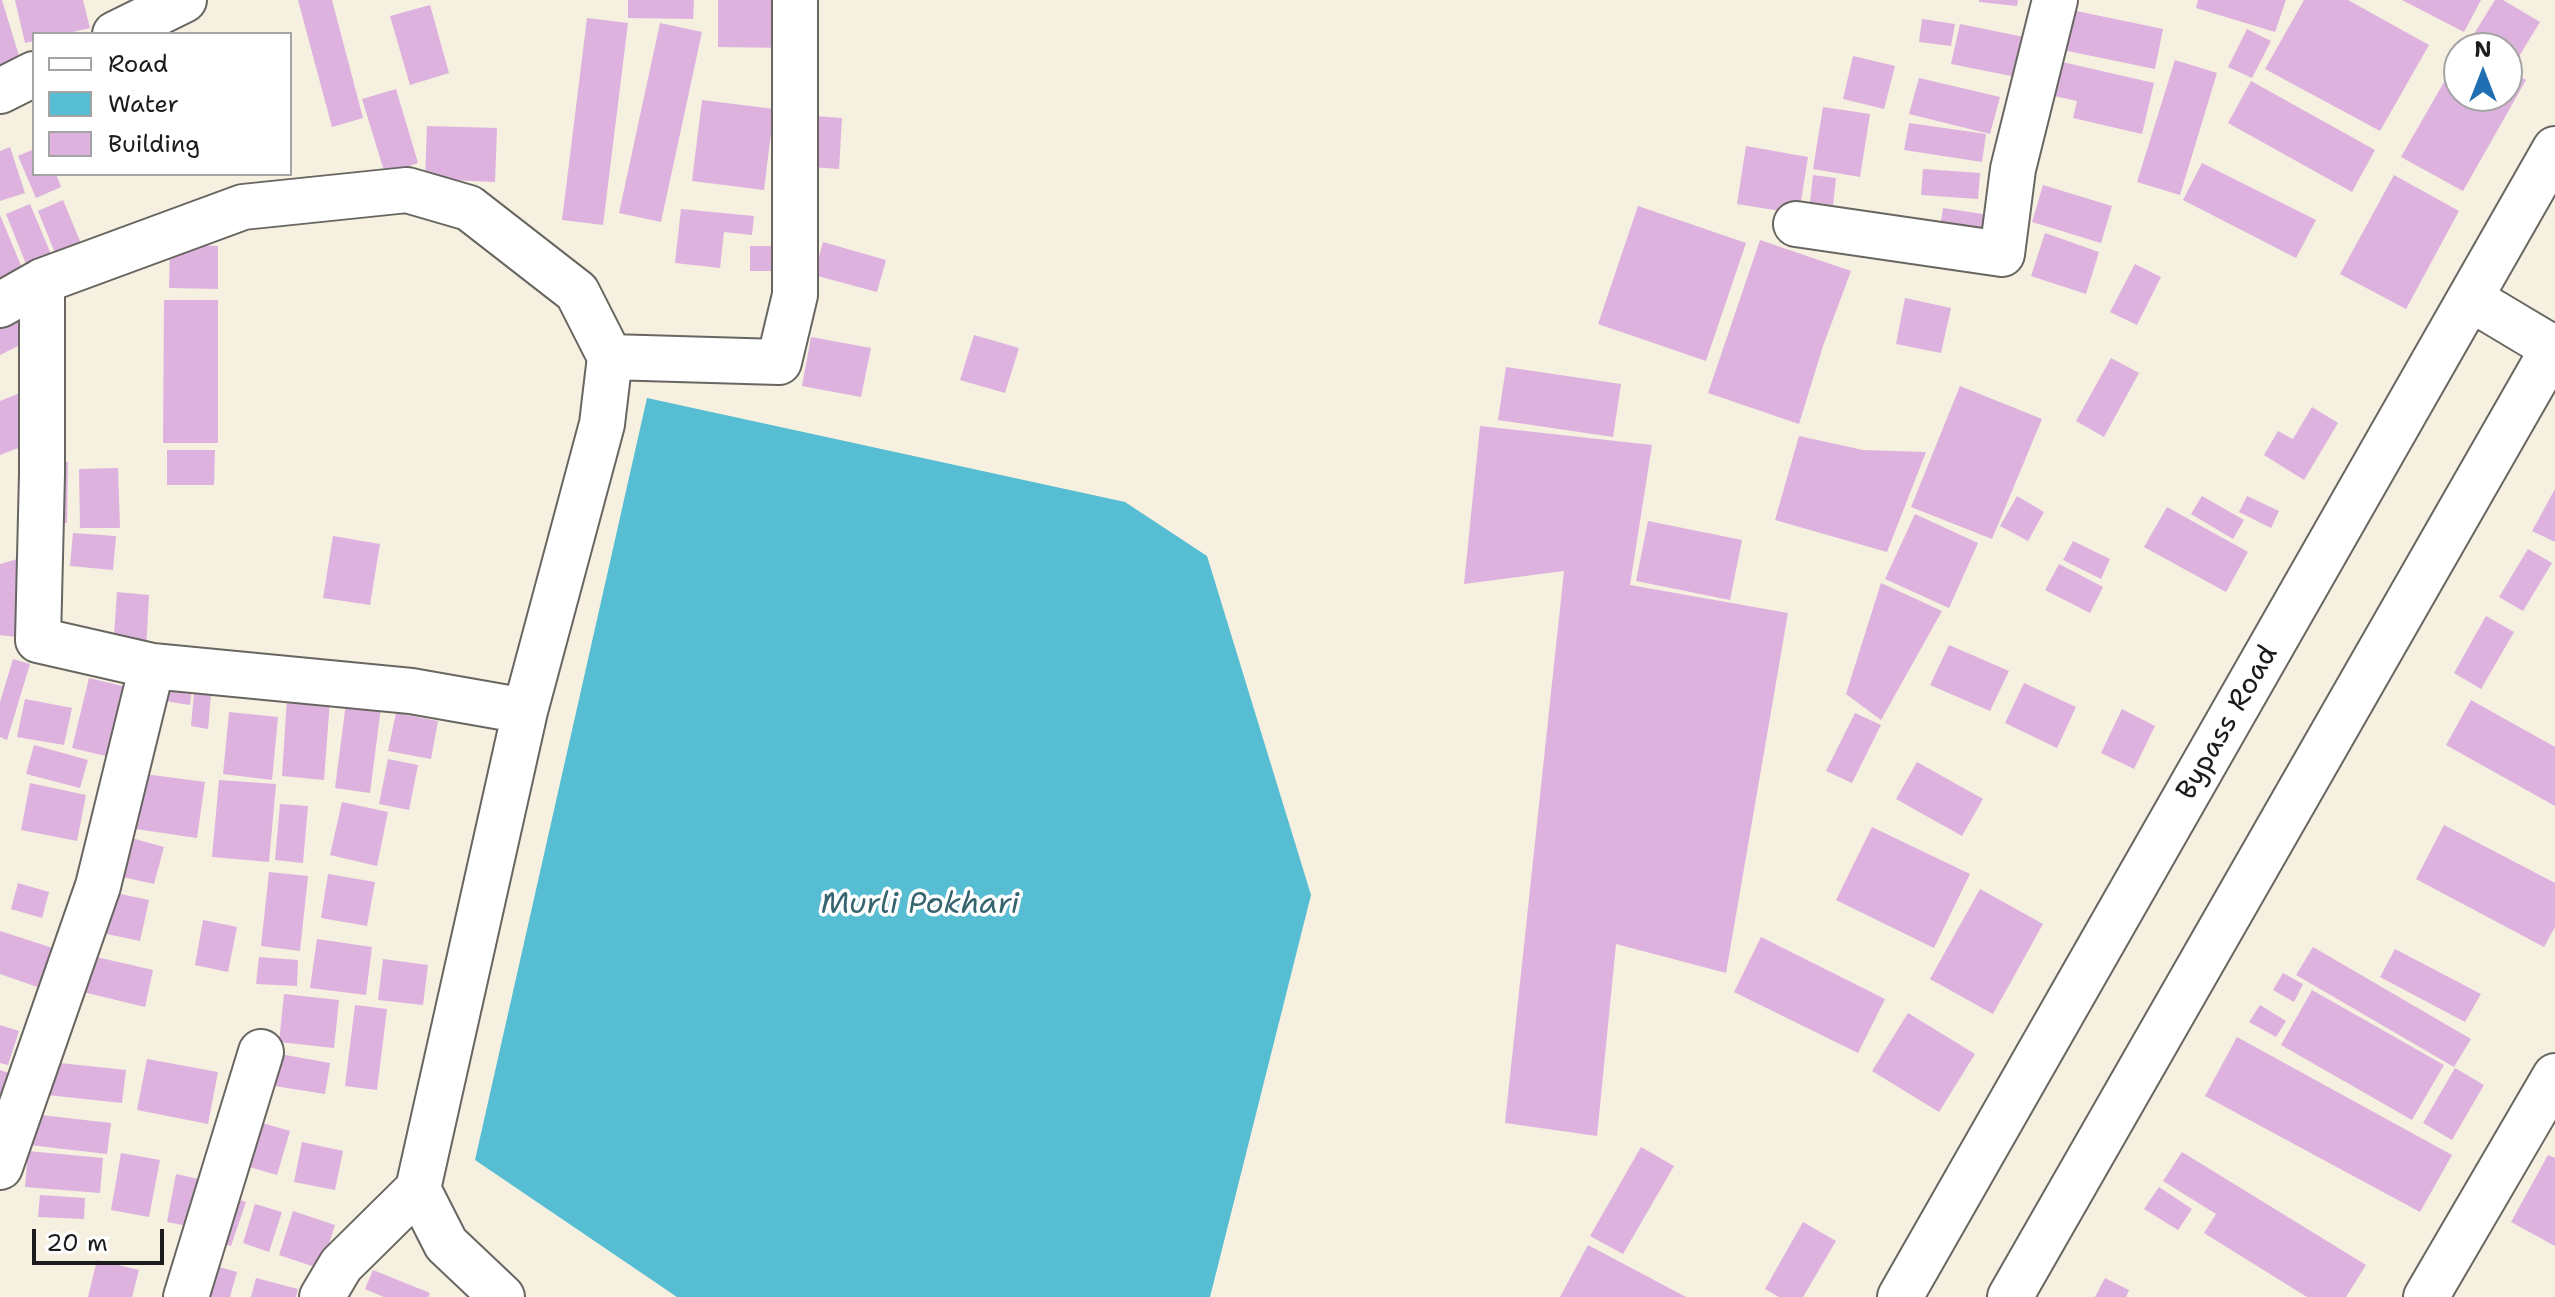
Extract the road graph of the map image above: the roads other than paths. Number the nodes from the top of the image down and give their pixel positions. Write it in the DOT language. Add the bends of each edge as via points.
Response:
graph roads {
  1 [pos="184,0"];
  2 [pos="795,0"];
  3 [pos="2055,0"];
  4 [pos="119,32"];
  5 [pos="32,75"];
  6 [pos="0,91"];
  7 [pos="2555,149"];
  8 [pos="1796,224"];
  9 [pos="42,281"];
  10 [pos="2471,299"];
  11 [pos="0,305"];
  12 [pos="2554,347"];
  13 [pos="610,357"];
  14 [pos="152,666"];
  15 [pos="525,711"];
  16 [pos="261,1052"];
  17 [pos="2555,1076"];
  18 [pos="0,1167"];
  19 [pos="418,1189"];
  20 [pos="186,1297"];
  21 [pos="322,1297"];
  22 [pos="502,1297"];
  23 [pos="1900,1297"];
  24 [pos="2010,1297"];
  25 [pos="2426,1297"];
  1 -- 4 [label="street"];
  2 -- 13 [label="street" via="795,295 779,362"];
  3 -- 8 [label="street" via="2013,169 2002,254"];
  5 -- 6 [label="street"];
  7 -- 10 [label="street, Bypass Road"];
  9 -- 11 [label="street"];
  9 -- 13 [label="street" via="243,207 407,190 469,208 577,292"];
  9 -- 14 [label="street" via="38,640"];
  10 -- 12 [label="street"];
  10 -- 23 [label="street, Bypass Road"];
  12 -- 24 [label="street"];
  13 -- 15 [label="street" via="602,424"];
  14 -- 15 [label="street" via="411,691"];
  14 -- 18 [label="street" via="98,886"];
  15 -- 19 [label="street"];
  16 -- 20 [label="street"];
  17 -- 25 [label="street"];
  19 -- 21 [label="street" via="341,1265"];
  19 -- 22 [label="street" via="446,1244"];
}
